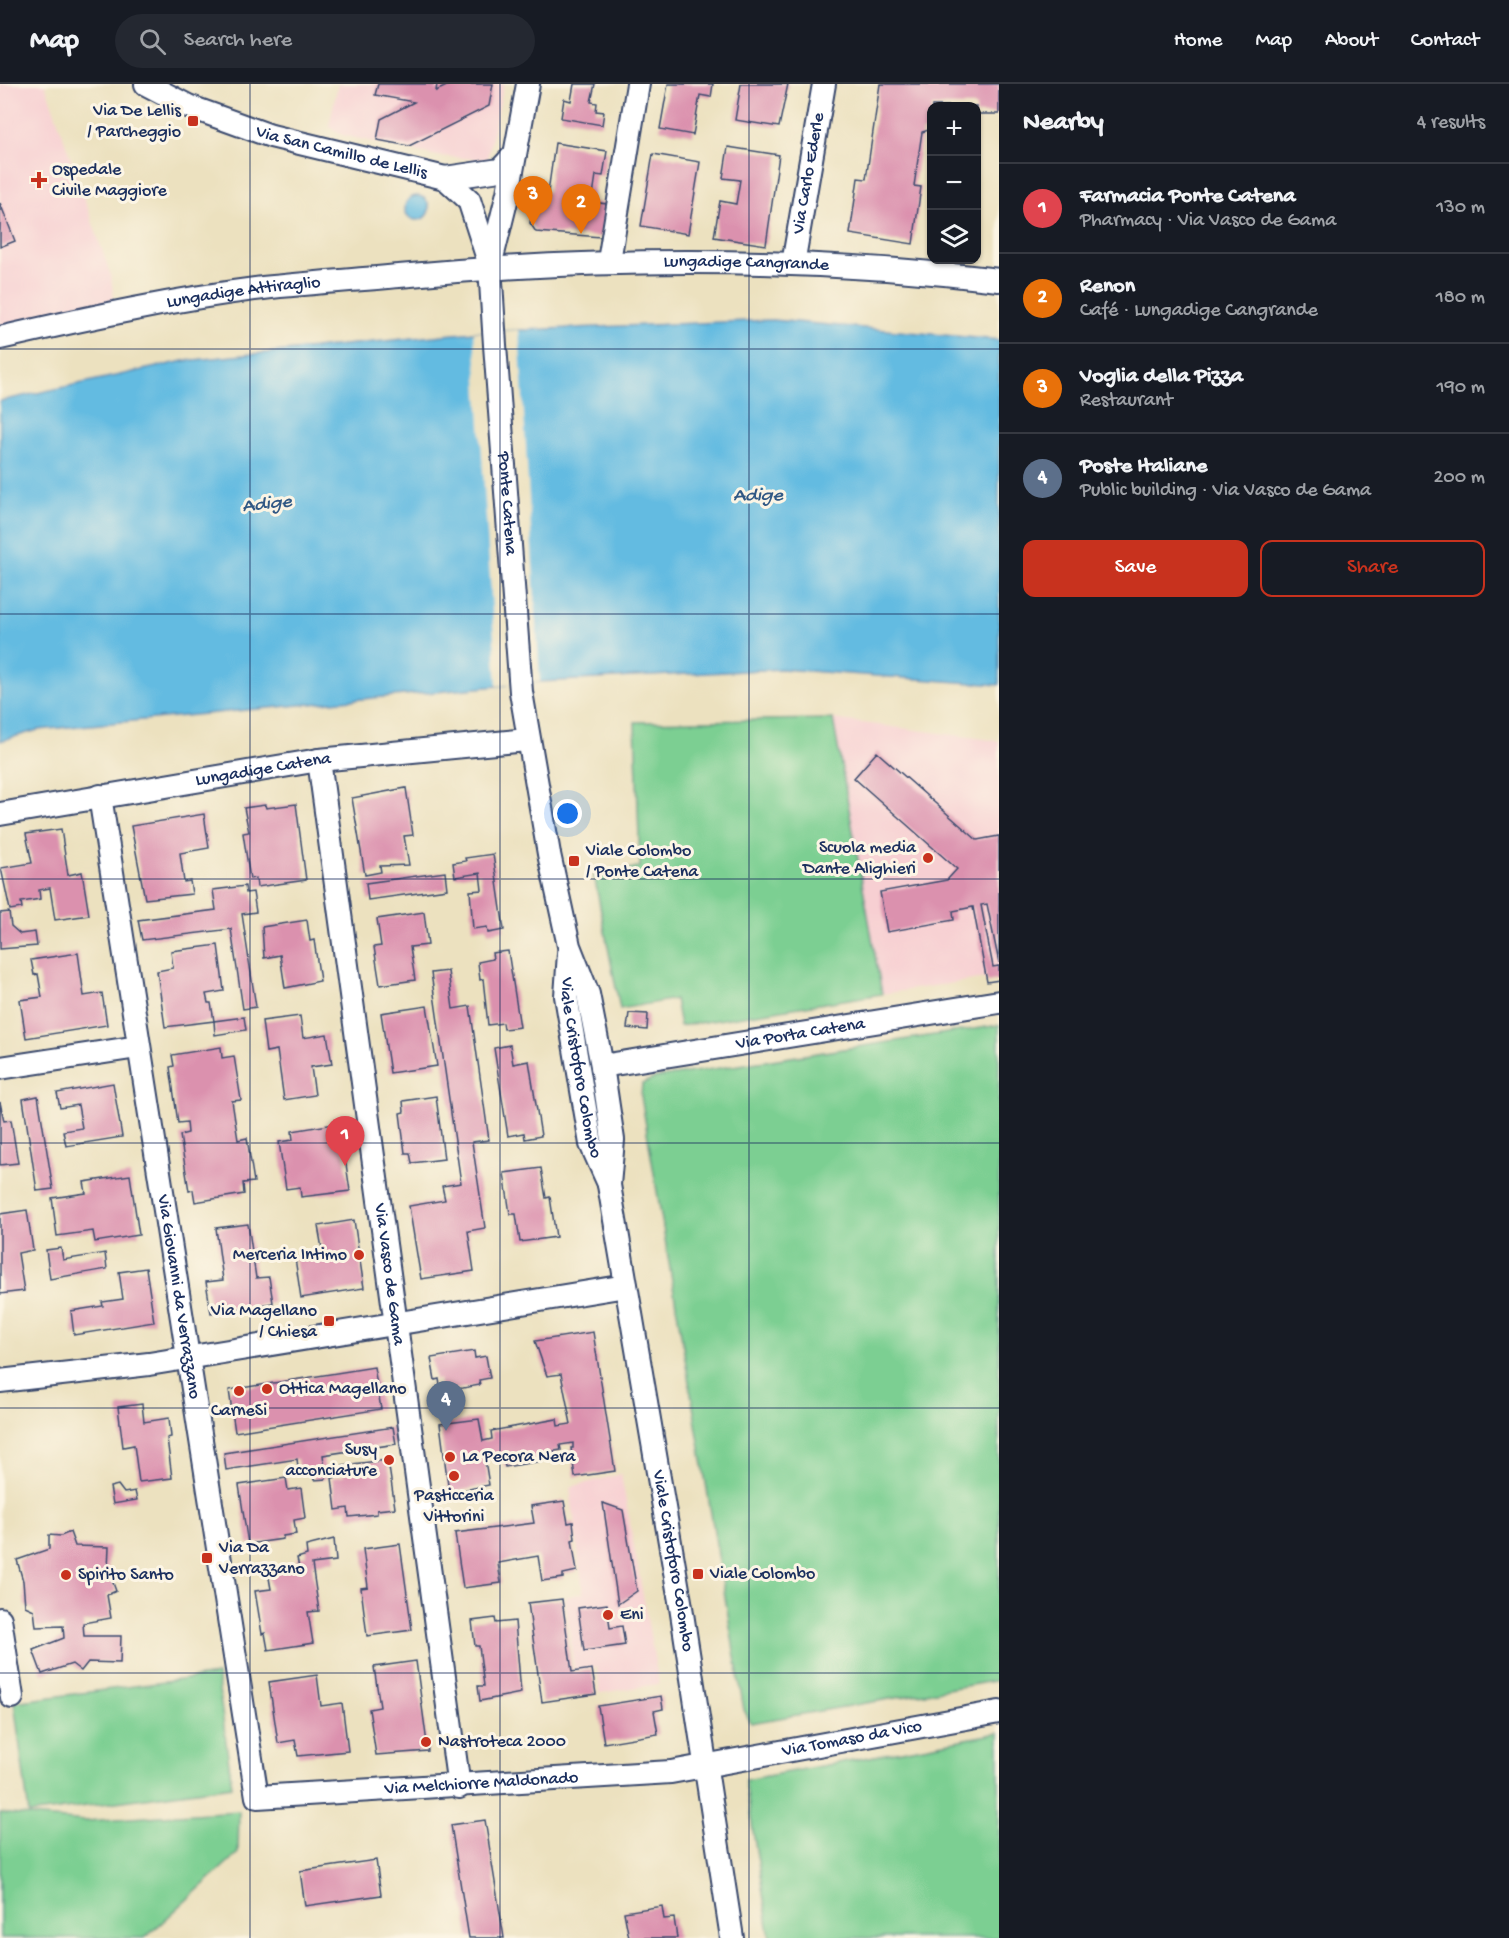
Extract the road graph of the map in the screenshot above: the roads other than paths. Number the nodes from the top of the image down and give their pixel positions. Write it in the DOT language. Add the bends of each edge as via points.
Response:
graph roads {
  1 [pos="146,84"];
  2 [pos="528,84"];
  3 [pos="638,84"];
  4 [pos="824,84"];
  5 [pos="514,154"];
  6 [pos="445,178"];
  7 [pos="609,261"];
  8 [pos="793,264"];
  9 [pos="490,266"];
  10 [pos="999,280"];
  11 [pos="0,338"];
  12 [pos="521,692"];
  13 [pos="527,740"];
  14 [pos="319,760"];
  15 [pos="99,796"];
  16 [pos="0,814"];
  17 [pos="569,946"];
  18 [pos="999,1002"];
  19 [pos="138,1047"];
  20 [pos="602,1066"];
  21 [pos="0,1068"];
  22 [pos="609,1185"];
  23 [pos="626,1286"];
  24 [pos="395,1325"];
  25 [pos="188,1358"];
  26 [pos="0,1382"];
  27 [pos="0,1619"];
  28 [pos="12,1697"];
  29 [pos="999,1712"];
  30 [pos="706,1766"];
  31 [pos="459,1787"];
  32 [pos="256,1797"];
  33 [pos="732,1938"];
  1 -- 6 [label="street, Via San Camillo de Lellis" via="188,106 271,135"];
  2 -- 5 [label="street"];
  3 -- 7 [label="street"];
  4 -- 8 [label="street, Via Carlo Ederle"];
  5 -- 6 [label="street" via="500,170"];
  5 -- 9 [label="street"];
  6 -- 9 [label="street, Via San Camillo de Lellis" via="469,200"];
  7 -- 8 [label="street, Lungadige Cangrande"];
  7 -- 9 [label="street, Lungadige Cangrande"];
  8 -- 10 [label="street, Lungadige Cangrande" via="924,271"];
  9 -- 11 [label="street, Lungadige Attiraglio" via="262,288 114,313"];
  9 -- 12 [label="street, Ponte Catena"];
  12 -- 13 [label="street, Viale Cristoforo Colombo"];
  13 -- 14 [label="street, Lungadige Catena"];
  13 -- 17 [label="street, Viale Cristoforo Colombo"];
  14 -- 15 [label="street, Lungadige Catena"];
  14 -- 24 [label="street, Via Vasco de Gama"];
  15 -- 16 [label="street, Lungadige Catena"];
  15 -- 19 [label="street, Via Giovanni da Verrazzano"];
  17 -- 20 [label="street, Viale Cristoforo Colombo" via="588,994"];
  17 -- 22 [label="street, Viale Cristoforo Colombo" via="566,996 591,1144"];
  18 -- 20 [label="street, Via Porta Catena"];
  19 -- 21 [label="street"];
  19 -- 25 [label="street, Via Giovanni da Verrazzano"];
  20 -- 22 [label="street, Viale Cristoforo Colombo" via="613,1140"];
  22 -- 23 [label="street, Viale Cristoforo Colombo"];
  23 -- 24 [label="street"];
  23 -- 30 [label="street, Viale Cristoforo Colombo"];
  24 -- 25 [label="street"];
  24 -- 31 [label="street, Via Vasco de Gama"];
  25 -- 26 [label="street"];
  25 -- 32 [label="street, Via Giovanni da Verrazzano"];
  27 -- 28 [label="street"];
  29 -- 30 [label="street, Via Tomaso da Vico"];
  30 -- 31 [label="street, Via Melchiorre Maldonado" via="671,1772"];
  30 -- 33 [label="street, Viale Cristoforo Colombo"];
  31 -- 32 [label="street, Via Melchiorre Maldonado"];
}
